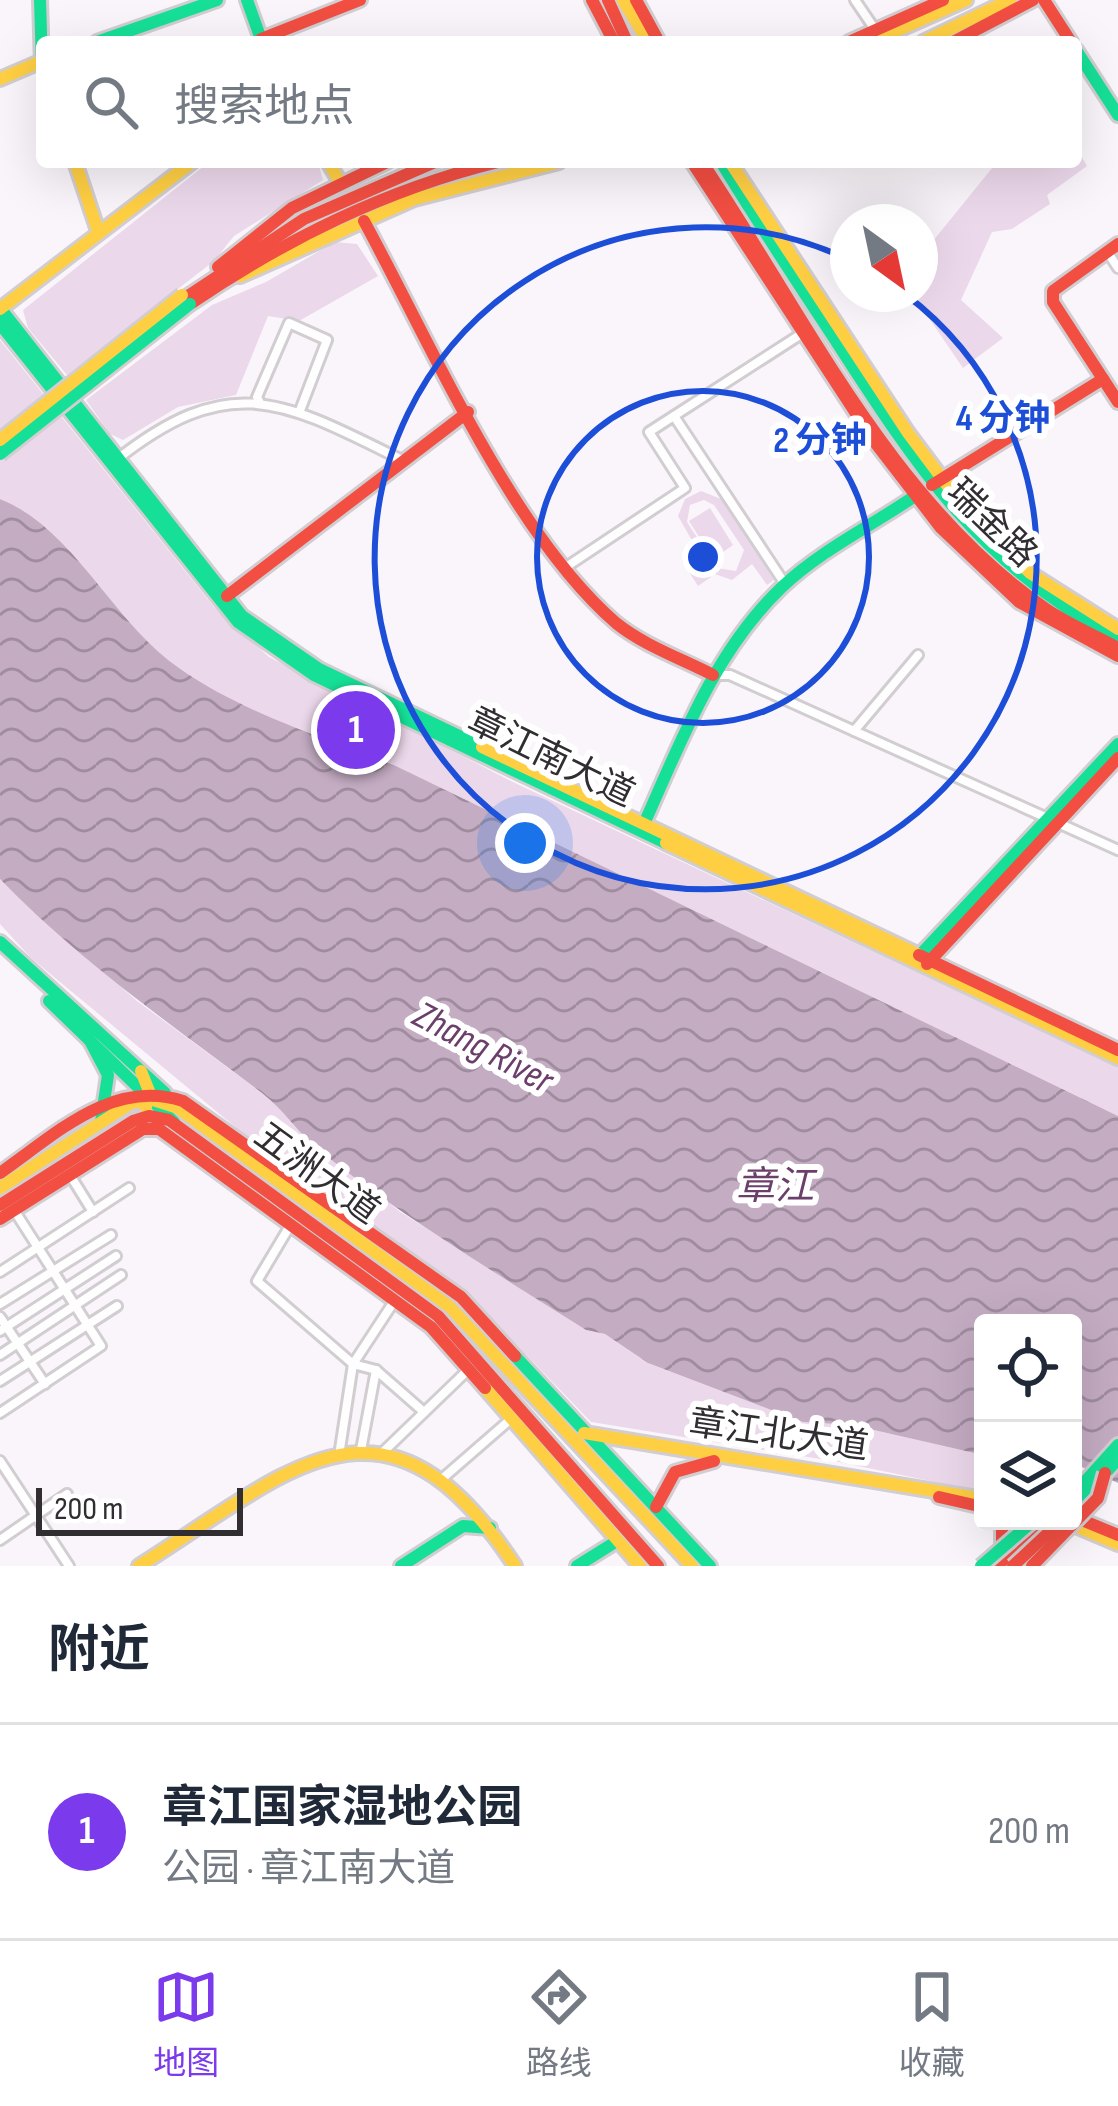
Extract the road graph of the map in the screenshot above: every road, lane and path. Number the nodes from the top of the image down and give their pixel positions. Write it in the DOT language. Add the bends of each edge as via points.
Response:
graph roads {
  1 [pos="40,0"];
  2 [pos="217,0"];
  3 [pos="247,0"];
  4 [pos="360,0"];
  5 [pos="592,0"];
  6 [pos="608,0"];
  7 [pos="623,0"];
  8 [pos="636,0"];
  9 [pos="855,0"];
  10 [pos="966,0"];
  11 [pos="1010,0"];
  12 [pos="1033,0"];
  13 [pos="1044,0"];
  14 [pos="941,1"];
  15 [pos="41,36"];
  16 [pos="114,36"];
  17 [pos="260,36"];
  18 [pos="274,36"];
  19 [pos="611,36"];
  20 [pos="624,36"];
  21 [pos="645,36"];
  22 [pos="656,36"];
  23 [pos="873,36"];
  24 [pos="875,36"];
  25 [pos="876,36"];
  26 [pos="935,36"];
  27 [pos="964,36"];
  28 [pos="1067,36"];
  29 [pos="1082,59"];
  30 [pos="36,65"];
  31 [pos="0,79"];
  32 [pos="1118,115"];
  33 [pos="77,168"];
  34 [pos="183,168"];
  35 [pos="332,168"];
  36 [pos="373,168"];
  37 [pos="419,168"];
  38 [pos="475,168"];
  39 [pos="535,168"];
  40 [pos="697,168"];
  41 [pos="700,168"];
  42 [pos="727,168"];
  43 [pos="730,168"];
  44 [pos="340,182"];
  45 [pos="730,190"];
  46 [pos="364,221"];
  47 [pos="98,231"];
  48 [pos="1112,248"];
  49 [pos="1118,268"];
  50 [pos="187,302"];
  51 [pos="0,309"];
  52 [pos="0,324"];
  53 [pos="808,330"];
  54 [pos="1102,379"];
  55 [pos="54,386"];
  56 [pos="1118,402"];
  57 [pos="260,403"];
  58 [pos="299,412"];
  59 [pos="468,412"];
  60 [pos="674,416"];
  61 [pos="0,442"];
  62 [pos="0,457"];
  63 [pos="404,461"];
  64 [pos="113,462"];
  65 [pos="925,490"];
  66 [pos="563,569"];
  67 [pos="785,584"];
  68 [pos="227,596"];
  69 [pos="1118,633"];
  70 [pos="1118,652"];
  71 [pos="918,655"];
  72 [pos="712,675"];
  73 [pos="854,731"];
  74 [pos="1118,744"];
  75 [pos="1118,758"];
  76 [pos="1054,821"];
  77 [pos="642,828"];
  78 [pos="1118,850"];
  79 [pos="0,942"];
  80 [pos="0,953"];
  81 [pos="923,960"];
  82 [pos="87,1035"];
  83 [pos="1118,1054"];
  84 [pos="154,1097"];
  85 [pos="107,1105"];
  86 [pos="101,1122"];
  87 [pos="138,1125"];
  88 [pos="0,1173"];
  89 [pos="70,1175"];
  90 [pos="0,1188"];
  91 [pos="129,1188"];
  92 [pos="7,1208"];
  93 [pos="93,1212"];
  94 [pos="0,1220"];
  95 [pos="292,1223"];
  96 [pos="111,1235"];
  97 [pos="38,1247"];
  98 [pos="116,1256"];
  99 [pos="53,1271"];
  100 [pos="0,1272"];
  101 [pos="122,1275"];
  102 [pos="64,1289"];
  103 [pos="395,1299"];
  104 [pos="0,1304"];
  105 [pos="75,1306"];
  106 [pos="117,1306"];
  107 [pos="0,1316"];
  108 [pos="88,1325"];
  109 [pos="3,1329"];
  110 [pos="18,1343"];
  111 [pos="0,1355"];
  112 [pos="30,1362"];
  113 [pos="352,1364"];
  114 [pos="471,1368"];
  115 [pos="376,1370"];
  116 [pos="0,1382"];
  117 [pos="45,1384"];
  118 [pos="424,1412"];
  119 [pos="0,1413"];
  120 [pos="513,1417"];
  121 [pos="566,1432"];
  122 [pos="585,1433"];
  123 [pos="1118,1445"];
  124 [pos="340,1449"];
  125 [pos="361,1450"];
  126 [pos="383,1452"];
  127 [pos="1118,1460"];
  128 [pos="0,1461"];
  129 [pos="1101,1470"];
  130 [pos="443,1478"];
  131 [pos="1082,1481"];
  132 [pos="1082,1488"];
  133 [pos="67,1494"];
  134 [pos="464,1496"];
  135 [pos="1082,1498"];
  136 [pos="974,1501"];
  137 [pos="974,1501"];
  138 [pos="656,1507"];
  139 [pos="36,1515"];
  140 [pos="1082,1524"];
  141 [pos="463,1526"];
  142 [pos="493,1530"];
  143 [pos="1003,1530"];
  144 [pos="1030,1530"];
  145 [pos="1056,1530"];
  146 [pos="660,1532"];
  147 [pos="1118,1539"];
  148 [pos="0,1540"];
  149 [pos="617,1541"];
  150 [pos="163,1552"];
  151 [pos="990,1565"];
  152 [pos="69,1566"];
  153 [pos="139,1566"];
  154 [pos="172,1566"];
  155 [pos="400,1566"];
  156 [pos="515,1566"];
  157 [pos="578,1566"];
  158 [pos="640,1566"];
  159 [pos="662,1566"];
  160 [pos="683,1566"];
  161 [pos="692,1566"];
  162 [pos="710,1566"];
  163 [pos="1018,1566"];
  164 [pos="1032,1566"];
  1 -- 15 [label="main road"];
  2 -- 16 [label="main road"];
  3 -- 17 [label="main road"];
  4 -- 18 [label="main road"];
  5 -- 19 [label="main road"];
  6 -- 20 [label="main road"];
  7 -- 21 [label="main road"];
  8 -- 22 [label="main road"];
  9 -- 23 [label="street"];
  10 -- 25 [label="main road"];
  11 -- 26 [label="main road"];
  12 -- 27 [label="main road"];
  13 -- 28 [label="main road"];
  14 -- 24 [label="main road"];
  29 -- 32 [label="main road"];
  30 -- 31 [label="main road"];
  33 -- 47 [label="main road"];
  34 -- 47 [label="main road"];
  35 -- 44 [label="main road"];
  36 -- 44 [label="main road"];
  37 -- 50 [label="main road" via="270,236"];
  38 -- 50 [label="main road" via="407,186 275,248"];
  39 -- 46 [label="main road" via="414,199"];
  40 -- 53 [label="main road"];
  41 -- 45 [label="main road, 瑞金路"];
  42 -- 45 [label="main road, 瑞金路"];
  43 -- 65 [label="main road"];
  44 -- 50 [label="main road" via="258,230"];
  45 -- 53 [label="main road, 瑞金路"];
  45 -- 65 [label="main road, 瑞金路"];
  46 -- 50 [label="main road"];
  46 -- 59 [label="main road"];
  47 -- 51 [label="main road"];
  48 -- 49 [label="street"];
  48 -- 54 [label="main road" via="1053,291"];
  50 -- 61 [label="main road, bridge"];
  50 -- 62 [label="main road, bridge"];
  51 -- 55 [label="main road"];
  52 -- 55 [label="main road"];
  53 -- 60 [label="street"];
  53 -- 65 [label="main road, 瑞金路"];
  54 -- 56 [label="main road"];
  54 -- 65 [label="main road"];
  55 -- 64 [label="main road, 章江南大道"];
  57 -- 58 [label="street"];
  57 -- 58 [label="street" via="289,323 327,340"];
  57 -- 64 [label="street" via="193,409"];
  58 -- 63 [label="street"];
  59 -- 63 [label="main road"];
  59 -- 66 [label="main road"];
  60 -- 66 [label="street" via="649,431 685,488"];
  60 -- 67 [label="street"];
  63 -- 68 [label="main road"];
  64 -- 68 [label="main road, 章江南大道"];
  64 -- 77 [label="main road, 章江南大道" via="261,641 314,675"];
  65 -- 67 [label="main road"];
  65 -- 69 [label="main road, 瑞金路" via="1044,597"];
  65 -- 70 [label="main road, 瑞金路" via="991,567 1039,607"];
  66 -- 72 [label="main road" via="620,626"];
  67 -- 72 [label="main road"];
  68 -- 77 [label="main road, 章江南大道" via="254,627 319,669"];
  71 -- 73 [label="street"];
  72 -- 73 [label="street" via="730,675"];
  72 -- 77 [label="main road"];
  73 -- 76 [label="street"];
  74 -- 76 [label="main road"];
  75 -- 76 [label="main road"];
  76 -- 78 [label="street"];
  76 -- 81 [label="main road"];
  77 -- 81 [label="main road, 章江南大道"];
  79 -- 84 [label="main road" via="140,1071"];
  80 -- 82 [label="main road"];
  81 -- 83 [label="main road, 章江南大道"];
  82 -- 84 [label="main road"];
  82 -- 85 [label="main road" via="106,1066"];
  84 -- 85 [label="main road"];
  84 -- 86 [label="main road"];
  84 -- 87 [label="main road"];
  84 -- 121 [label="main road, 五洲大道" via="414,1276"];
  84 -- 122 [label="main road" via="460,1297"];
  84 -- 159 [label="main road, 五洲大道" via="177,1126 438,1316"];
  85 -- 86 [label="main road"];
  85 -- 88 [label="main road"];
  86 -- 90 [label="main road"];
  87 -- 89 [label="main road"];
  87 -- 92 [label="main road"];
  87 -- 95 [label="main road" via="159,1130"];
  89 -- 92 [label="main road"];
  89 -- 93 [label="street"];
  91 -- 93 [label="street"];
  92 -- 94 [label="main road"];
  92 -- 97 [label="street"];
  93 -- 97 [label="street"];
  95 -- 103 [label="main road"];
  95 -- 113 [label="street" via="257,1281"];
  96 -- 99 [label="street"];
  97 -- 99 [label="street"];
  97 -- 100 [label="street"];
  98 -- 102 [label="street"];
  99 -- 102 [label="street"];
  99 -- 104 [label="street"];
  101 -- 105 [label="street"];
  102 -- 105 [label="street"];
  102 -- 109 [label="street"];
  103 -- 113 [label="street"];
  103 -- 114 [label="main road"];
  105 -- 108 [label="street"];
  105 -- 110 [label="street"];
  106 -- 108 [label="street"];
  107 -- 109 [label="street"];
  108 -- 112 [label="street"];
  108 -- 117 [label="street" via="101,1346"];
  109 -- 110 [label="street"];
  110 -- 111 [label="street"];
  110 -- 112 [label="street"];
  112 -- 116 [label="street"];
  112 -- 117 [label="street"];
  113 -- 115 [label="street"];
  113 -- 124 [label="street"];
  114 -- 118 [label="street"];
  114 -- 120 [label="main road"];
  115 -- 118 [label="street"];
  115 -- 125 [label="street"];
  117 -- 119 [label="street"];
  118 -- 126 [label="street"];
  120 -- 130 [label="street"];
  120 -- 149 [label="main road"];
  121 -- 122 [label="main road, 章江北大道"];
  121 -- 146 [label="main road"];
  121 -- 160 [label="main road"];
  122 -- 136 [label="main road, 章江北大道"];
  122 -- 138 [label="main road"];
  123 -- 129 [label="main road"];
  124 -- 125 [label="main road"];
  124 -- 150 [label="main road" via="309,1459"];
  125 -- 126 [label="main road"];
  126 -- 130 [label="main road"];
  127 -- 129 [label="main road"];
  128 -- 139 [label="street"];
  129 -- 131 [label="main road"];
  129 -- 132 [label="main road"];
  129 -- 135 [label="main road"];
  129 -- 164 [label="main road, bridge" via="1099,1498"];
  130 -- 134 [label="main road"];
  133 -- 139 [label="street"];
  134 -- 141 [label="main road"];
  134 -- 142 [label="main road"];
  137 -- 138 [label="main road, 章江北大道" via="706,1460 673,1473"];
  138 -- 146 [label="main road"];
  138 -- 162 [label="main road"];
  139 -- 148 [label="street"];
  139 -- 152 [label="street"];
  140 -- 147 [label="main road"];
  141 -- 142 [label="main road"];
  141 -- 155 [label="main road"];
  142 -- 156 [label="main road"];
  143 -- 151 [label="main road"];
  144 -- 151 [label="main road, bridge"];
  145 -- 163 [label="main road, bridge"];
  146 -- 161 [label="main road"];
  149 -- 157 [label="main road"];
  149 -- 158 [label="main road"];
  150 -- 153 [label="main road"];
  150 -- 154 [label="main road"];
}
